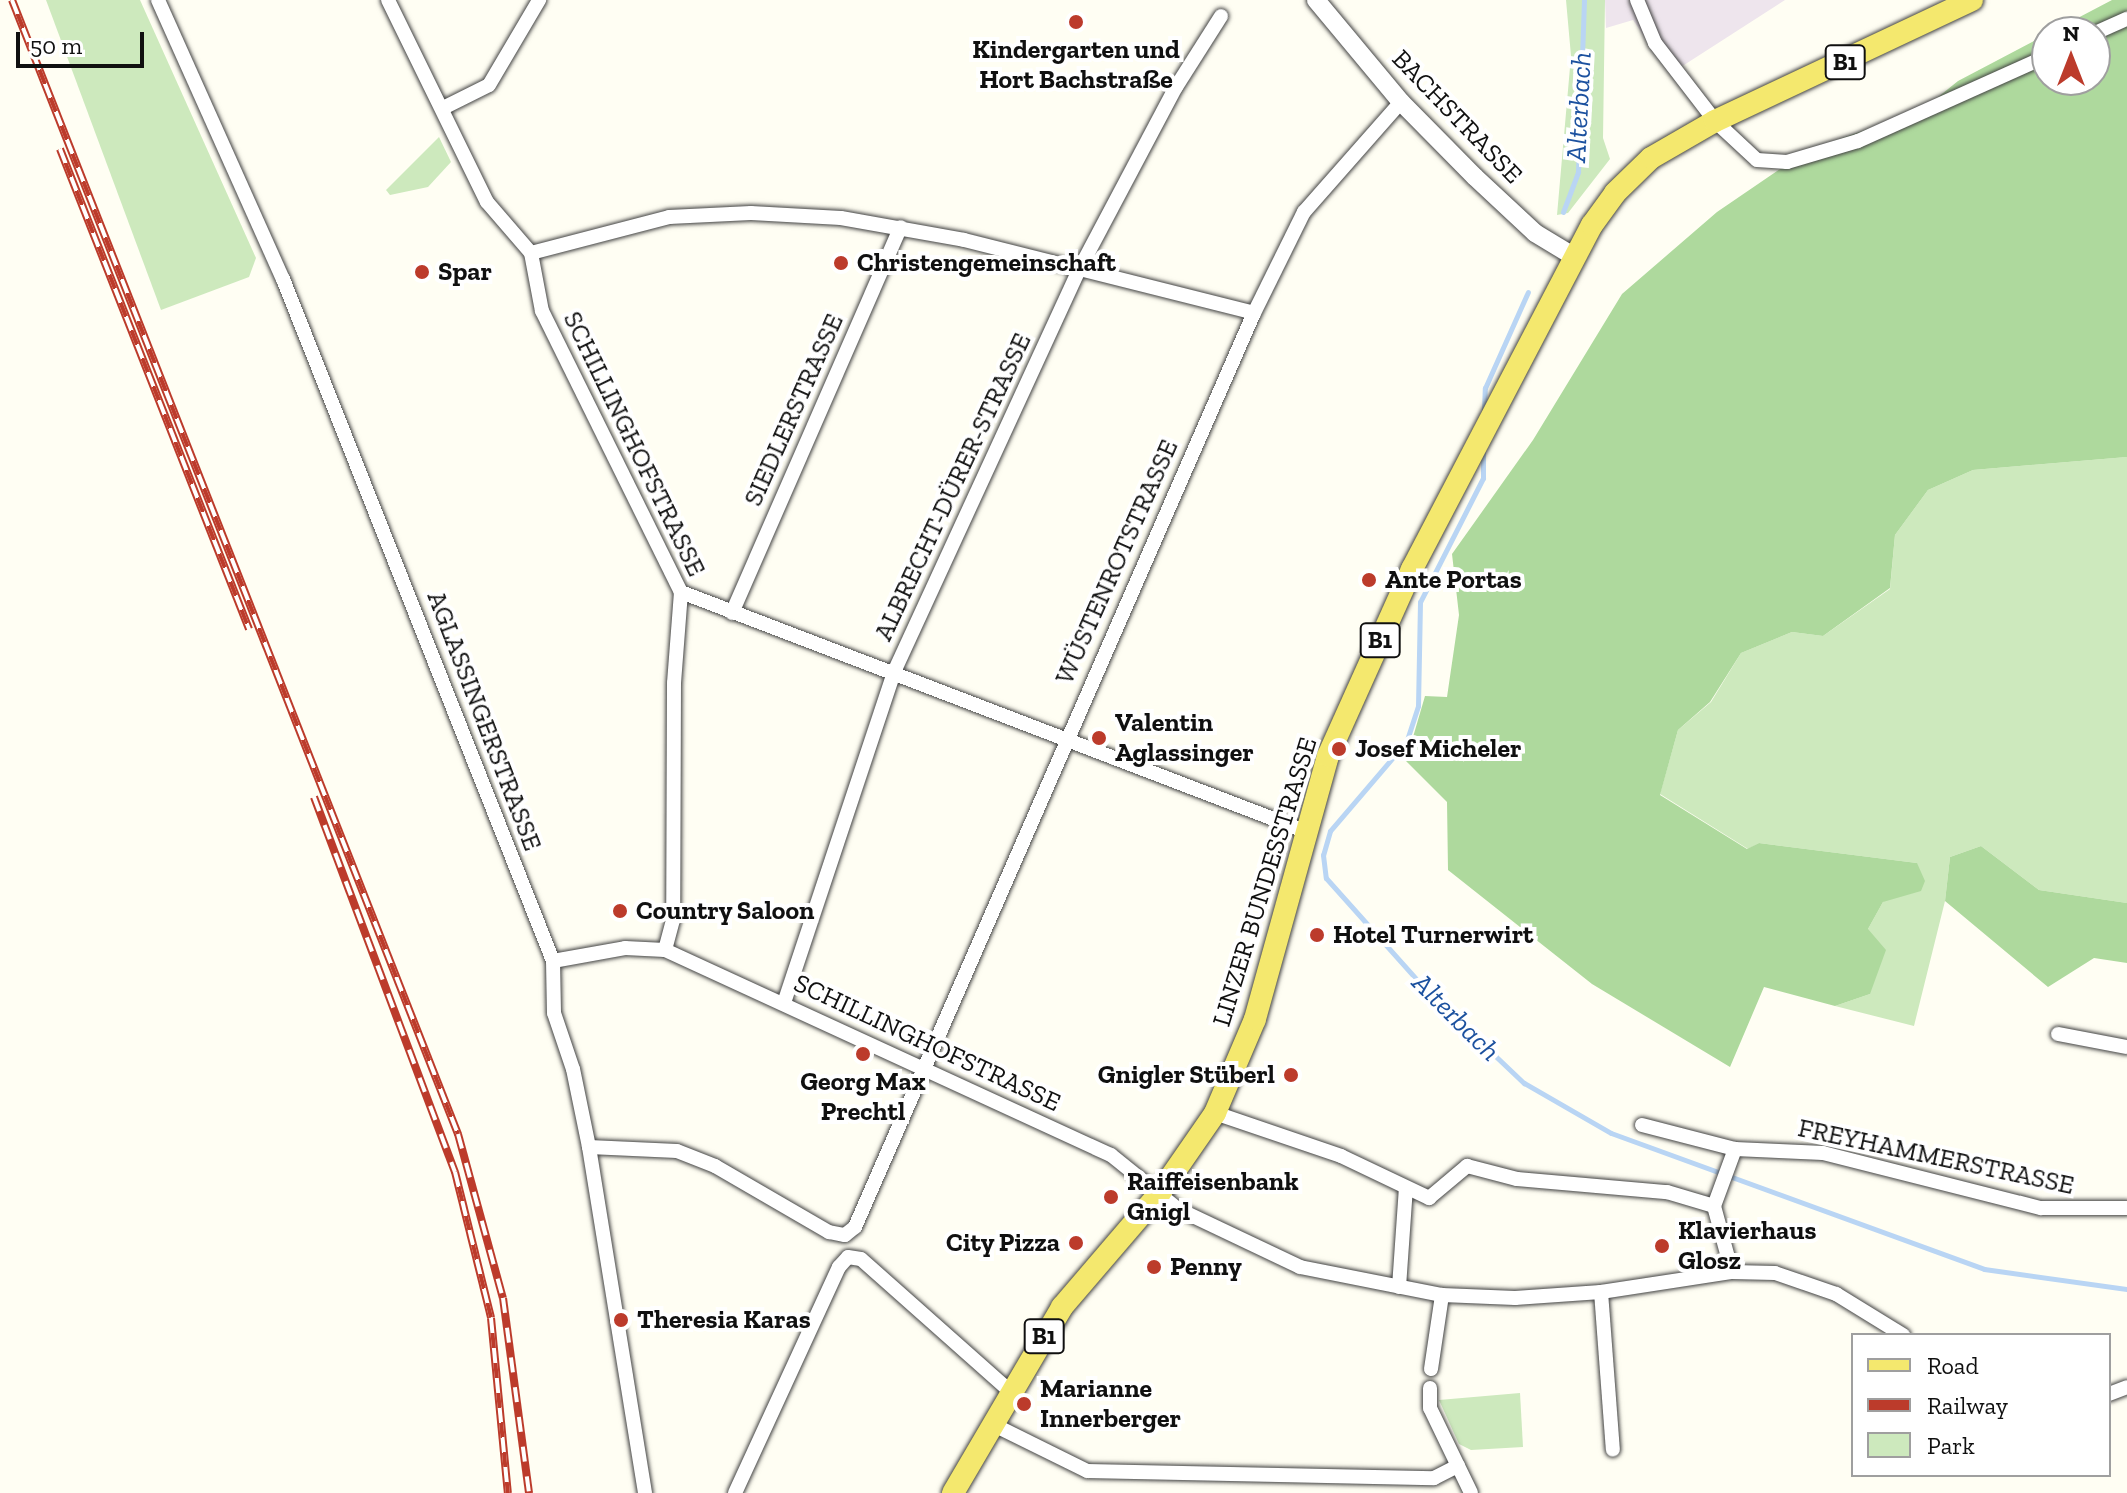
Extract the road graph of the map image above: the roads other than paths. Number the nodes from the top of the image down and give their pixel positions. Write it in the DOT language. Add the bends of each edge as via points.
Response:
graph roads {
  1 [pos="158,0"];
  2 [pos="388,0"];
  3 [pos="539,0"];
  4 [pos="1316,0"];
  5 [pos="1637,0"];
  6 [pos="1972,0"];
  7 [pos="1221,16"];
  8 [pos="2031,63"];
  9 [pos="1401,102"];
  10 [pos="443,108"];
  11 [pos="1715,121"];
  12 [pos="901,227"];
  13 [pos="531,253"];
  14 [pos="1573,256"];
  15 [pos="1080,268"];
  16 [pos="1254,313"];
  17 [pos="681,592"];
  18 [pos="732,613"];
  19 [pos="894,672"];
  20 [pos="1066,738"];
  21 [pos="1305,831"];
  22 [pos="665,950"];
  23 [pos="553,961"];
  24 [pos="784,1003"];
  25 [pos="2058,1034"];
  26 [pos="2127,1047"];
  27 [pos="922,1069"];
  28 [pos="1215,1113"];
  29 [pos="1642,1125"];
  30 [pos="589,1147"];
  31 [pos="1735,1149"];
  32 [pos="1406,1188"];
  33 [pos="1159,1194"];
  34 [pos="1714,1206"];
  35 [pos="2127,1208"];
  36 [pos="1732,1272"];
  37 [pos="1399,1287"];
  38 [pos="1601,1292"];
  39 [pos="1442,1295"];
  40 [pos="1900,1333"];
  41 [pos="1431,1369"];
  42 [pos="1430,1388"];
  43 [pos="1011,1392"];
  44 [pos="992,1424"];
  45 [pos="1613,1450"];
  46 [pos="1458,1466"];
  47 [pos="645,1493"];
  48 [pos="735,1493"];
  49 [pos="953,1493"];
  50 [pos="1471,1493"];
  1 -- 23 [label="street, AGLASSINGERSTRASSE" via="283,279"];
  2 -- 10 [label="street"];
  3 -- 10 [label="street" via="489,85"];
  4 -- 9 [label="street, BACHSTRASSE"];
  5 -- 11 [label="street" via="1655,43"];
  6 -- 11 [label="main road, LINZER BUNDESSTRASSE / B1"];
  7 -- 15 [label="street, ALBRECHT-DÜRER-STRASSE" via="1176,87"];
  8 -- 11 [label="street" via="1858,141 1787,162 1757,160"];
  9 -- 14 [label="street, BACHSTRASSE" via="1535,233"];
  9 -- 16 [label="street, WÜSTENROTSTRASSE" via="1304,212"];
  10 -- 13 [label="street" via="487,202"];
  11 -- 14 [label="main road, LINZER BUNDESSTRASSE / B1" via="1651,158 1615,193"];
  12 -- 13 [label="street" via="751,213 669,217"];
  12 -- 15 [label="street"];
  12 -- 18 [label="street, SIEDLERSTRASSE"];
  13 -- 17 [label="street, SCHILLINGHOFSTRASSE" via="542,311"];
  14 -- 21 [label="main road, LINZER BUNDESSTRASSE / B1" via="1377,645 1328,756"];
  15 -- 16 [label="street"];
  15 -- 19 [label="street, ALBRECHT-DÜRER-STRASSE"];
  16 -- 20 [label="street, WÜSTENROTSTRASSE"];
  17 -- 18 [label="street"];
  17 -- 22 [label="street, SCHILLINGHOFSTRASSE" via="674,683 673,920"];
  18 -- 19 [label="street"];
  19 -- 20 [label="street"];
  19 -- 24 [label="street, ALBRECHT-DÜRER-STRASSE"];
  20 -- 21 [label="street"];
  20 -- 27 [label="street, WÜSTENROTSTRASSE"];
  21 -- 28 [label="main road, LINZER BUNDESSTRASSE / B1" via="1255,1019"];
  22 -- 23 [label="street, SCHILLINGHOFSTRASSE" via="625,948"];
  22 -- 24 [label="street, SCHILLINGHOFSTRASSE"];
  23 -- 30 [label="street, AGLASSINGERSTRASSE" via="554,1013 573,1069"];
  24 -- 27 [label="street, SCHILLINGHOFSTRASSE"];
  25 -- 26 [label="street"];
  27 -- 30 [label="street, WÜSTENROTSTRASSE" via="855,1227 845,1235 829,1232 715,1166 677,1151"];
  27 -- 33 [label="street, SCHILLINGHOFSTRASSE" via="1111,1155"];
  28 -- 32 [label="street" via="1341,1156"];
  28 -- 33 [label="main road, LINZER BUNDESSTRASSE / B1"];
  29 -- 31 [label="street, FREYHAMMERSTRASSE"];
  30 -- 47 [label="street, AGLASSINGERSTRASSE"];
  31 -- 34 [label="street"];
  31 -- 35 [label="street, FREYHAMMERSTRASSE" via="1823,1153 2052,1209"];
  32 -- 34 [label="street" via="1429,1198 1467,1166 1517,1179 1667,1192"];
  32 -- 37 [label="street"];
  33 -- 37 [label="street, SCHILLINGHOFSTRASSE" via="1244,1244 1300,1267"];
  33 -- 43 [label="main road, LINZER BUNDESSTRASSE / B1" via="1086,1274"];
  34 -- 36 [label="street"];
  36 -- 38 [label="street, SCHILLINGHOFSTRASSE"];
  36 -- 40 [label="street, SCHILLINGHOFSTRASSE" via="1775,1273 1836,1294"];
  37 -- 39 [label="street, SCHILLINGHOFSTRASSE"];
  38 -- 39 [label="street, SCHILLINGHOFSTRASSE"];
  38 -- 45 [label="street"];
  39 -- 41 [label="street"];
  42 -- 46 [label="street" via="1430,1408"];
  43 -- 44 [label="main road, LINZER BUNDESSTRASSE / B1"];
  43 -- 48 [label="street" via="861,1259 848,1257"];
  44 -- 46 [label="street" via="1087,1471 1434,1478"];
  44 -- 49 [label="main road, LINZER BUNDESSTRASSE / B1"];
  46 -- 50 [label="street"];
}
